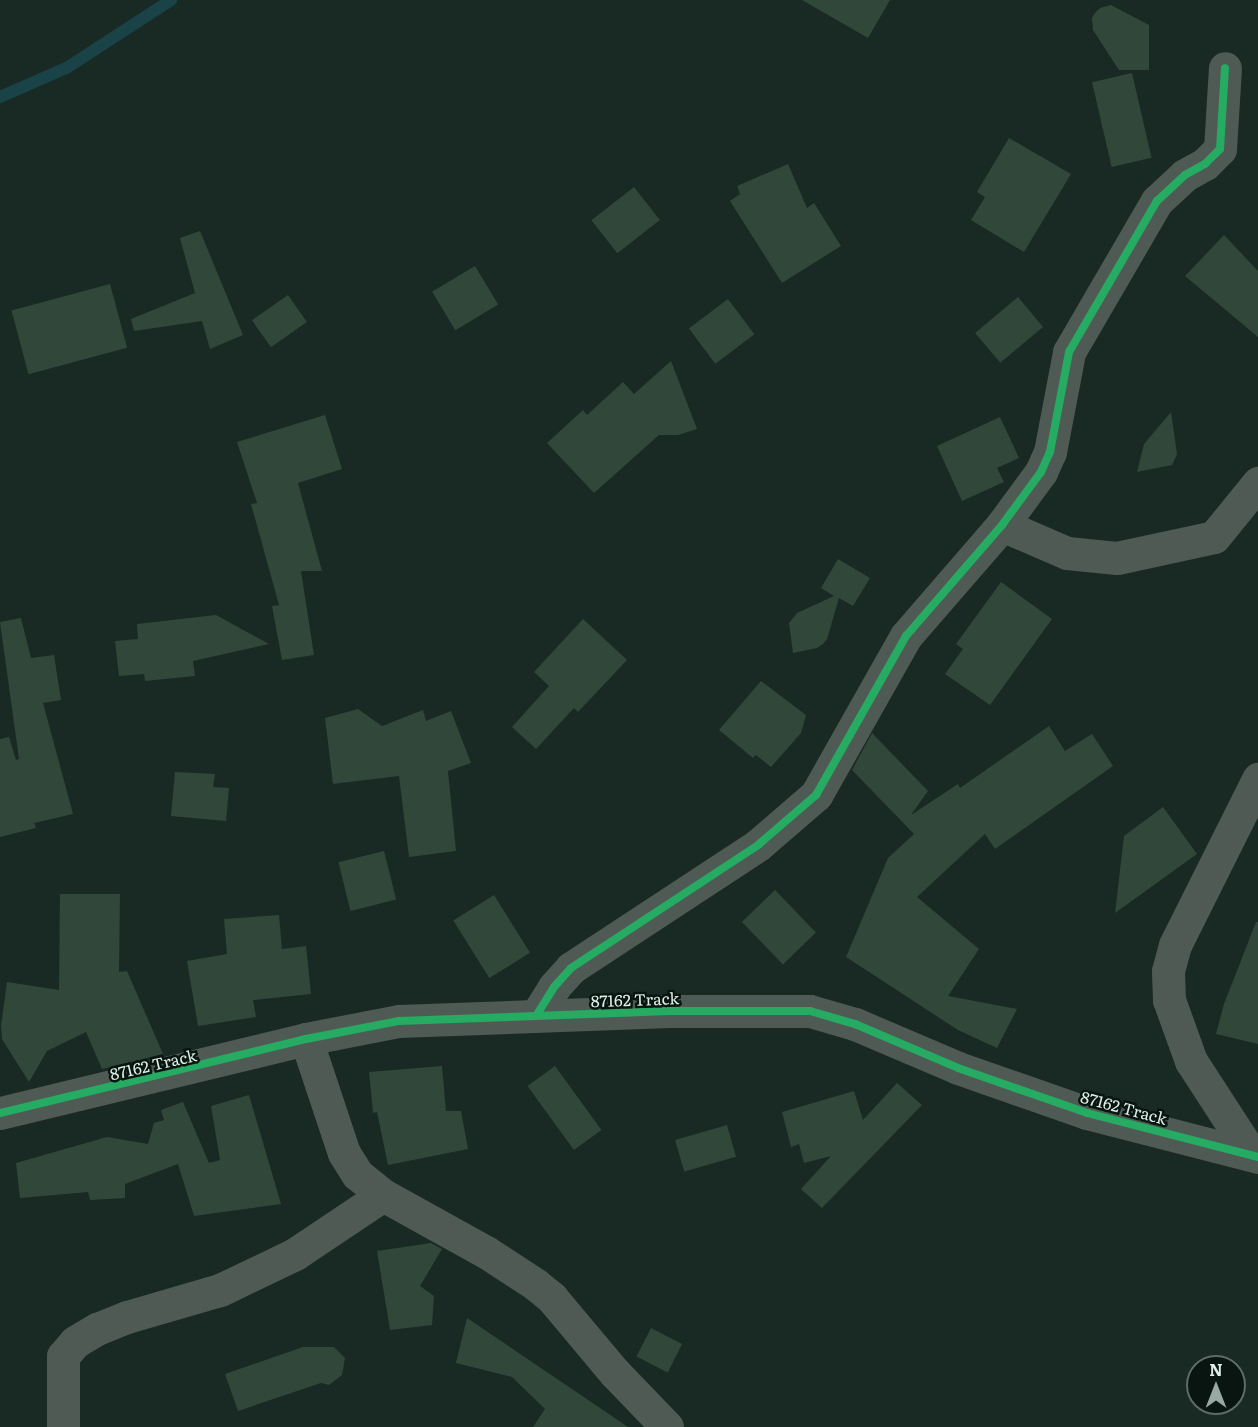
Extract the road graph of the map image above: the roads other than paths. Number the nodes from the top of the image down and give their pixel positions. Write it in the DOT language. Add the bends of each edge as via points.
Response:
graph roads {
  1 [pos="1225,68"];
  2 [pos="1258,483"];
  3 [pos="1002,525"];
  4 [pos="1258,779"];
  5 [pos="536,1016"];
  6 [pos="306,1039"];
  7 [pos="0,1113"];
  8 [pos="1255,1156"];
  9 [pos="384,1196"];
  10 [pos="62,1427"];
  11 [pos="667,1427"];
  1 -- 3 [label="street" via="1220,150 1157,201 1069,352 1050,452 1041,472"];
  2 -- 3 [label="street" via="1214,537 1117,558 1066,553"];
  3 -- 5 [label="street" via="906,636 816,795 758,845 577,964 561,978"];
  4 -- 8 [label="street" via="1175,945 1168,971 1169,1000 1191,1061"];
  5 -- 6 [label="street, 87162 Track" via="399,1021"];
  5 -- 8 [label="street, 87162 Track" via="810,1011 855,1024 958,1068 1087,1113"];
  6 -- 7 [label="street, 87162 Track"];
  6 -- 9 [label="street" via="344,1154 357,1174"];
  9 -- 10 [label="street" via="295,1254 230,1285 127,1317 75,1342 63,1356"];
  9 -- 11 [label="street" via="486,1252 552,1298"];
}
